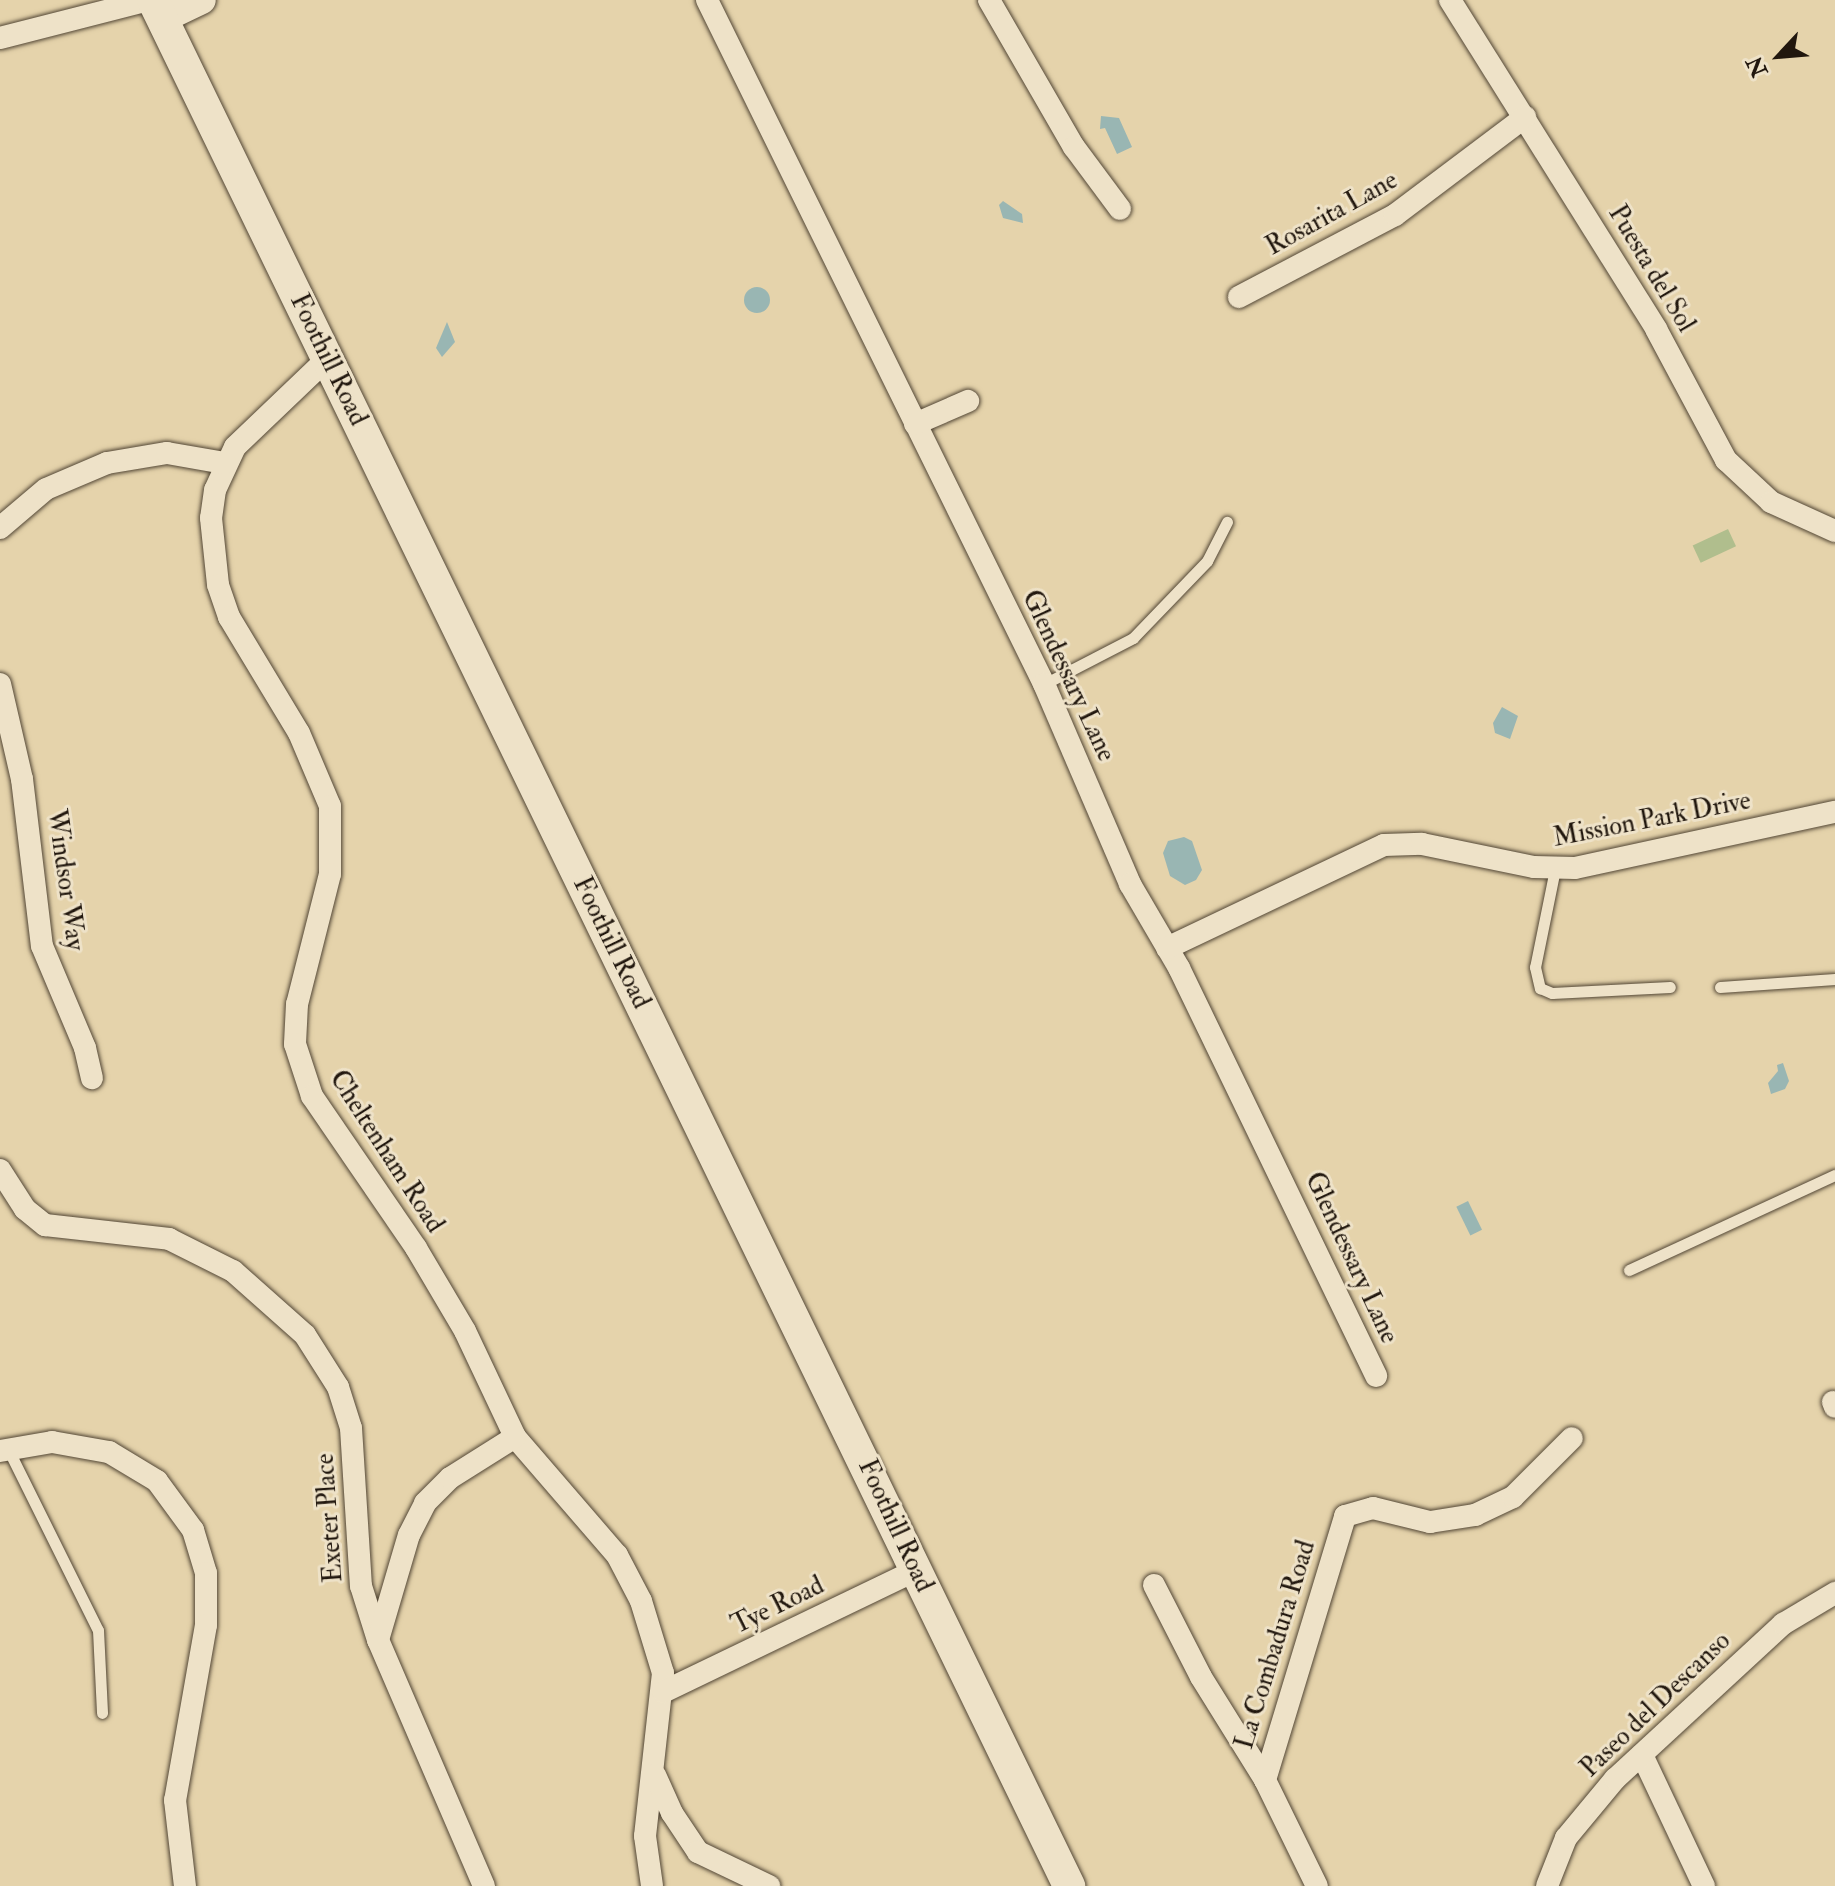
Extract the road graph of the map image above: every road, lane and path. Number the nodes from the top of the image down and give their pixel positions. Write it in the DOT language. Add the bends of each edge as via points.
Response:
graph roads {
  1 [pos="202,0"];
  2 [pos="707,0"];
  3 [pos="989,0"];
  4 [pos="1450,0"];
  5 [pos="155,6"];
  6 [pos="0,38"];
  7 [pos="1525,117"];
  8 [pos="1120,209"];
  9 [pos="1239,297"];
  10 [pos="327,359"];
  11 [pos="968,401"];
  12 [pos="915,424"];
  13 [pos="225,463"];
  14 [pos="1227,522"];
  15 [pos="0,528"];
  16 [pos="1835,531"];
  17 [pos="0,684"];
  18 [pos="1044,684"];
  19 [pos="1835,812"];
  20 [pos="1555,869"];
  21 [pos="1167,948"];
  22 [pos="1835,979"];
  23 [pos="1670,987"];
  24 [pos="1720,987"];
  25 [pos="92,1078"];
  26 [pos="0,1170"];
  27 [pos="1835,1175"];
  28 [pos="1629,1270"];
  29 [pos="1376,1376"];
  30 [pos="515,1437"];
  31 [pos="1572,1438"];
  32 [pos="4,1449"];
  33 [pos="917,1570"];
  34 [pos="1154,1585"];
  35 [pos="1835,1593"];
  36 [pos="378,1640"];
  37 [pos="663,1692"];
  38 [pos="102,1713"];
  39 [pos="1642,1755"];
  40 [pos="653,1770"];
  41 [pos="1265,1780"];
  42 [pos="185,1886"];
  43 [pos="484,1886"];
  44 [pos="652,1886"];
  45 [pos="769,1886"];
  46 [pos="1069,1886"];
  47 [pos="1317,1886"];
  48 [pos="1547,1886"];
  49 [pos="1704,1886"];
  1 -- 5 [label="street"];
  2 -- 12 [label="street, Glendessary Lane"];
  3 -- 8 [label="street" via="1074,147"];
  4 -- 7 [label="street, Puesta del Sol"];
  5 -- 6 [label="street"];
  5 -- 10 [label="main road, Foothill Road"];
  7 -- 9 [label="street, Rosarita Lane" via="1395,215"];
  7 -- 16 [label="street, Puesta del Sol" via="1656,329 1726,460 1771,502"];
  10 -- 13 [label="street, Cheltenham Road" via="247,432"];
  10 -- 33 [label="main road, Foothill Road"];
  11 -- 12 [label="street"];
  12 -- 18 [label="street, Glendessary Lane"];
  13 -- 15 [label="street" via="167,453 107,463 46,489"];
  13 -- 30 [label="street, Cheltenham Road" via="211,518 218,585 239,638 319,773 333,829 330,874 297,1004 295,1044 301,1070 312,1096 416,1248 465,1331"];
  14 -- 18 [label="lane" via="1207,561 1133,638"];
  17 -- 25 [label="street, Windsor Way" via="25,793 42,946 85,1048"];
  18 -- 21 [label="street, Glendessary Lane" via="1130,884"];
  19 -- 20 [label="street, Mission Park Drive"];
  20 -- 21 [label="street, Mission Park Drive" via="1422,844 1384,845"];
  20 -- 23 [label="lane" via="1535,967 1540,988 1552,993"];
  21 -- 29 [label="street, Glendessary Lane"];
  22 -- 24 [label="lane"];
  26 -- 36 [label="street, Exeter Place" via="25,1209 45,1225 169,1239 233,1271 305,1335 338,1387 351,1428 361,1586"];
  27 -- 28 [label="lane"];
  30 -- 36 [label="street" via="450,1478 425,1503 409,1535"];
  30 -- 37 [label="street, Cheltenham Road" via="578,1507 630,1578 663,1673"];
  31 -- 41 [label="street, La Combadura Road" via="1513,1497 1475,1515 1430,1522 1363,1508 1345,1516"];
  32 -- 38 [label="lane" via="98,1630"];
  32 -- 42 [label="street" via="52,1442 109,1452 157,1481 193,1530 206,1573 206,1625 175,1800"];
  33 -- 37 [label="street, Tye Road"];
  33 -- 46 [label="main road, Foothill Road"];
  34 -- 41 [label="street, La Combadura Road" via="1215,1702"];
  35 -- 39 [label="street, Paseo del Descanso" via="1783,1624"];
  36 -- 43 [label="street, Exeter Place"];
  37 -- 40 [label="street, Cheltenham Road"];
  39 -- 48 [label="street, Paseo del Descanso" via="1578,1820"];
  39 -- 49 [label="street"];
  40 -- 44 [label="street, Cheltenham Road" via="645,1836"];
  40 -- 45 [label="street" via="672,1813 698,1852"];
  41 -- 47 [label="street, La Combadura Road"];
}
